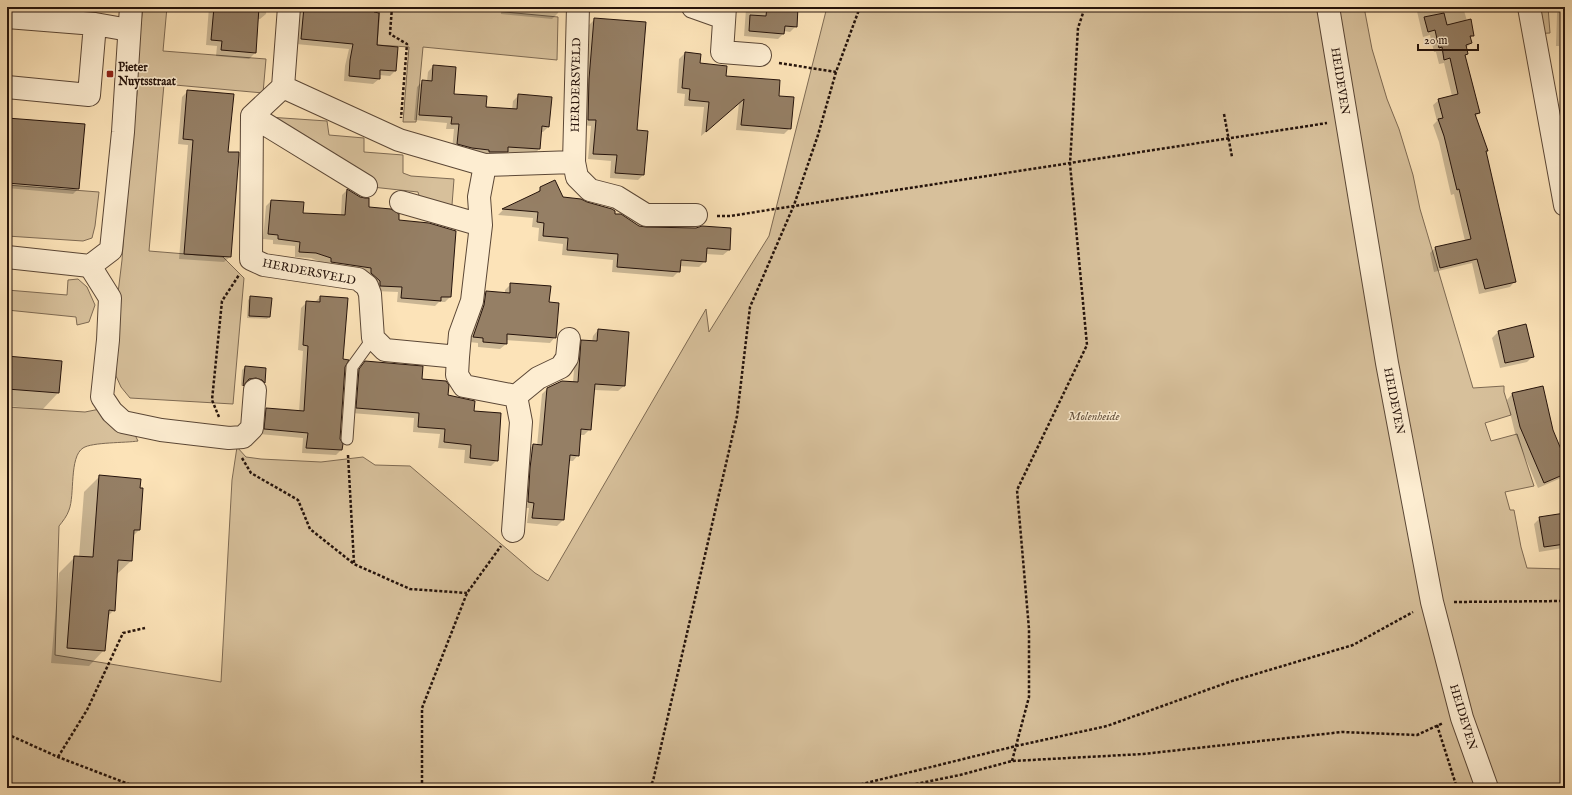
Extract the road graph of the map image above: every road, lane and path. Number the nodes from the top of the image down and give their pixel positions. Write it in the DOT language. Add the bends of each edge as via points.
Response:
graph roads {
  1 [pos="131,7"];
  2 [pos="289,7"];
  3 [pos="392,7"];
  4 [pos="578,7"];
  5 [pos="693,7"];
  6 [pos="860,7"];
  7 [pos="1085,7"];
  8 [pos="1328,7"];
  9 [pos="1529,7"];
  10 [pos="724,13"];
  11 [pos="7,17"];
  12 [pos="95,24"];
  13 [pos="129,30"];
  14 [pos="760,55"];
  15 [pos="836,72"];
  16 [pos="7,87"];
  17 [pos="283,87"];
  18 [pos="1224,114"];
  19 [pos="252,116"];
  20 [pos="1346,120"];
  21 [pos="1228,138"];
  22 [pos="399,140"];
  23 [pos="1232,157"];
  24 [pos="574,162"];
  25 [pos="1070,164"];
  26 [pos="485,165"];
  27 [pos="366,186"];
  28 [pos="401,202"];
  29 [pos="794,205"];
  30 [pos="1565,205"];
  31 [pos="696,215"];
  32 [pos="730,216"];
  33 [pos="481,225"];
  34 [pos="7,257"];
  35 [pos="251,259"];
  36 [pos="90,266"];
  37 [pos="373,338"];
  38 [pos="570,339"];
  39 [pos="458,357"];
  40 [pos="255,390"];
  41 [pos="516,396"];
  42 [pos="229,438"];
  43 [pos="347,438"];
  44 [pos="513,531"];
  45 [pos="354,564"];
  46 [pos="467,594"];
  47 [pos="1565,601"];
  48 [pos="1432,602"];
  49 [pos="145,628"];
  50 [pos="1462,718"];
  51 [pos="1437,725"];
  52 [pos="7,734"];
  53 [pos="1016,746"];
  54 [pos="58,757"];
  55 [pos="1012,761"];
  56 [pos="139,788"];
  57 [pos="422,788"];
  58 [pos="650,788"];
  59 [pos="846,788"];
  60 [pos="896,788"];
  61 [pos="1457,788"];
  62 [pos="1486,788"];
  1 -- 13 [label="street"];
  2 -- 17 [label="street"];
  3 -- 22 [label="path" via="390,34 407,44"];
  4 -- 24 [label="street, HERDERSVELD"];
  5 -- 10 [label="street"];
  6 -- 15 [label="path"];
  7 -- 25 [label="path" via="1078,28"];
  8 -- 20 [label="street, HEIDEVEN"];
  9 -- 30 [label="street"];
  10 -- 14 [label="street" via="722,52"];
  11 -- 12 [label="street"];
  12 -- 13 [label="street"];
  12 -- 16 [label="street" via="89,95"];
  13 -- 36 [label="street" via="111,250"];
  14 -- 15 [label="path" via="782,65"];
  15 -- 29 [label="path"];
  17 -- 19 [label="street"];
  17 -- 22 [label="street"];
  18 -- 21 [label="path"];
  19 -- 27 [label="street"];
  19 -- 35 [label="street, HERDERSVELD"];
  20 -- 21 [label="path"];
  20 -- 48 [label="street, HEIDEVEN" via="1387,363"];
  21 -- 23 [label="path"];
  21 -- 25 [label="path"];
  22 -- 26 [label="street"];
  24 -- 26 [label="street"];
  24 -- 31 [label="street, HERDERSVELD" via="577,177 590,190 617,198 646,215"];
  25 -- 29 [label="path"];
  25 -- 53 [label="path" via="1087,345 1017,490 1029,629 1029,697"];
  26 -- 33 [label="street" via="479,197"];
  28 -- 33 [label="street"];
  29 -- 32 [label="path"];
  29 -- 58 [label="path" via="750,308 737,416"];
  33 -- 39 [label="street" via="472,301 460,334"];
  34 -- 36 [label="street"];
  35 -- 37 [label="street, HERDERSVELD" via="264,265 358,279 367,286 370,294"];
  35 -- 42 [label="path" via="222,300 212,400"];
  36 -- 42 [label="street" via="110,298 102,397 112,412 123,422 161,430"];
  37 -- 39 [label="street" via="385,350"];
  37 -- 43 [label="lane" via="352,367"];
  38 -- 41 [label="street" via="568,358 561,367 538,378"];
  39 -- 41 [label="street" via="457,375 464,386"];
  40 -- 42 [label="street" via="252,428 243,437"];
  41 -- 44 [label="street" via="521,422"];
  42 -- 45 [label="path" via="251,473 298,500 310,528"];
  43 -- 45 [label="path"];
  44 -- 46 [label="path"];
  45 -- 46 [label="path" via="410,589"];
  46 -- 57 [label="path" via="422,708"];
  47 -- 48 [label="path"];
  48 -- 50 [label="street, HEIDEVEN"];
  48 -- 53 [label="path" via="1353,645 1229,682 1107,726"];
  49 -- 54 [label="path" via="123,633 87,710"];
  50 -- 51 [label="path"];
  50 -- 62 [label="street, HEIDEVEN"];
  51 -- 55 [label="path" via="1417,735 1342,732 1143,754"];
  51 -- 61 [label="path"];
  52 -- 54 [label="path"];
  53 -- 55 [label="path"];
  53 -- 59 [label="path"];
  54 -- 56 [label="path"];
  55 -- 60 [label="path"];
}
